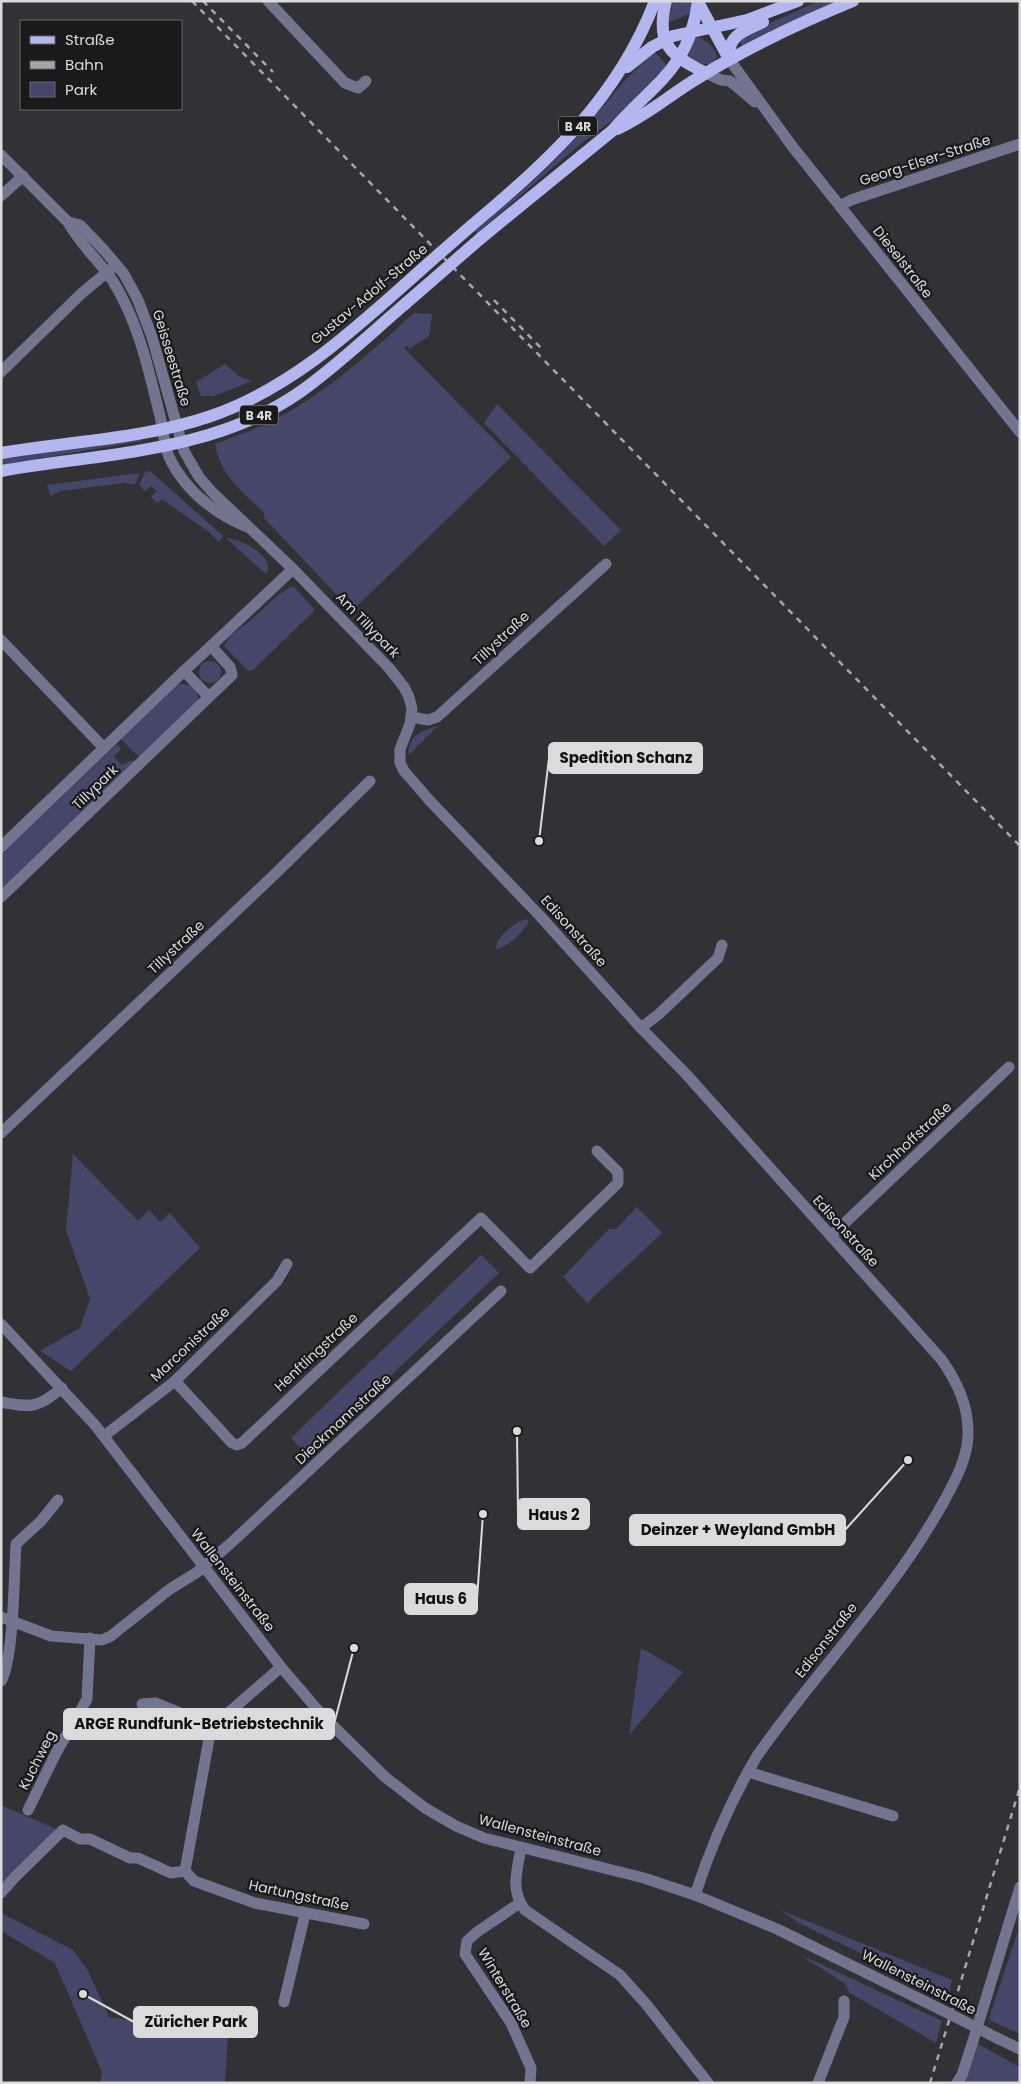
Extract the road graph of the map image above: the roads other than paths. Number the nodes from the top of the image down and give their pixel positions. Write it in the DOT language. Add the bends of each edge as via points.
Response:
graph roads {
  1 [pos="268,1"];
  2 [pos="655,1"];
  3 [pos="666,1"];
  4 [pos="798,1"];
  5 [pos="853,1"];
  6 [pos="698,2"];
  7 [pos="786,7"];
  8 [pos="711,28"];
  9 [pos="691,32"];
  10 [pos="665,39"];
  11 [pos="679,59"];
  12 [pos="729,60"];
  13 [pos="706,73"];
  14 [pos="618,75"];
  15 [pos="366,81"];
  16 [pos="730,81"];
  17 [pos="764,109"];
  18 [pos="612,131"];
  19 [pos="1020,144"];
  20 [pos="1,154"];
  21 [pos="23,176"];
  22 [pos="1,196"];
  23 [pos="840,206"];
  24 [pos="68,222"];
  25 [pos="117,264"];
  26 [pos="107,273"];
  27 [pos="1,372"];
  28 [pos="176,425"];
  29 [pos="162,428"];
  30 [pos="1020,432"];
  31 [pos="182,442"];
  32 [pos="166,446"];
  33 [pos="1,453"];
  34 [pos="1,471"];
  35 [pos="253,529"];
  36 [pos="606,564"];
  37 [pos="293,569"];
  38 [pos="1,640"];
  39 [pos="211,646"];
  40 [pos="184,671"];
  41 [pos="209,697"];
  42 [pos="411,717"];
  43 [pos="104,748"];
  44 [pos="400,763"];
  45 [pos="370,781"];
  46 [pos="1,847"];
  47 [pos="1,897"];
  48 [pos="722,946"];
  49 [pos="641,1028"];
  50 [pos="1010,1068"];
  51 [pos="1,1133"];
  52 [pos="597,1151"];
  53 [pos="831,1236"];
  54 [pos="287,1264"];
  55 [pos="501,1291"];
  56 [pos="1,1324"];
  57 [pos="175,1381"];
  58 [pos="62,1388"];
  59 [pos="1,1402"];
  60 [pos="104,1436"];
  61 [pos="58,1500"];
  62 [pos="204,1567"];
  63 [pos="6,1619"];
  64 [pos="90,1638"];
  65 [pos="281,1667"];
  66 [pos="1,1681"];
  67 [pos="142,1704"];
  68 [pos="212,1726"];
  69 [pos="748,1772"];
  70 [pos="28,1810"];
  71 [pos="893,1816"];
  72 [pos="521,1848"];
  73 [pos="185,1871"];
  74 [pos="1020,1886"];
  75 [pos="1,1893"];
  76 [pos="695,1894"];
  77 [pos="520,1903"];
  78 [pos="305,1914"];
  79 [pos="364,1924"];
  80 [pos="844,2001"];
  81 [pos="284,2002"];
  82 [pos="1020,2049"];
  83 [pos="530,2083"];
  84 [pos="708,2083"];
  85 [pos="818,2083"];
  86 [pos="957,2083"];
  1 -- 15 [label="street" via="345,83 358,88"];
  2 -- 14 [label="main road, Gustav-Adolf-Straße / B 4R" via="644,30"];
  3 -- 10 [label="main road" via="662,20"];
  4 -- 7 [label="main road"];
  5 -- 12 [label="main road" via="794,26"];
  6 -- 8 [label="main road"];
  6 -- 9 [label="main road, B 4R"];
  7 -- 8 [label="main road"];
  7 -- 12 [label="main road" via="736,36 729,47"];
  8 -- 9 [label="main road"];
  8 -- 12 [label="main road"];
  9 -- 10 [label="main road"];
  9 -- 11 [label="main road, B 4R"];
  10 -- 11 [label="main road"];
  10 -- 14 [label="main road"];
  11 -- 13 [label="main road"];
  11 -- 18 [label="main road, B 4R" via="659,85"];
  12 -- 13 [label="main road"];
  12 -- 16 [label="street"];
  12 -- 17 [label="street, Dieselstraße"];
  13 -- 16 [label="street, Dieselstraße"];
  13 -- 18 [label="main road" via="634,122"];
  14 -- 28 [label="main road, Gustav-Adolf-Straße / B 4R, bridge" via="561,146 516,189 338,341 259,396"];
  16 -- 17 [label="street, Dieselstraße"];
  17 -- 23 [label="street, Dieselstraße"];
  18 -- 31 [label="main road, B 4R, bridge" via="301,392 245,422"];
  19 -- 23 [label="street, Georg-Elser-Straße"];
  20 -- 21 [label="street, Geisseestraße"];
  21 -- 22 [label="street"];
  21 -- 24 [label="street, Geisseestraße"];
  23 -- 30 [label="street, Dieselstraße"];
  24 -- 25 [label="street, Geisseestraße" via="80,225"];
  24 -- 26 [label="street, Geisseestraße"];
  25 -- 26 [label="street"];
  25 -- 28 [label="street, Geisseestraße" via="146,320"];
  26 -- 27 [label="street"];
  26 -- 29 [label="street, Geisseestraße" via="133,321"];
  28 -- 29 [label="main road, Gustav-Adolf-Straße / B 4R"];
  28 -- 31 [label="street, Geisseestraße"];
  29 -- 32 [label="street, Geisseestraße"];
  29 -- 33 [label="main road, Gustav-Adolf-Straße / B 4R"];
  31 -- 32 [label="main road, B 4R"];
  31 -- 35 [label="street, Am Tillypark" via="199,477"];
  32 -- 34 [label="main road, B 4R"];
  32 -- 35 [label="street, Am Tillypark" via="169,456 198,497 230,520"];
  35 -- 37 [label="street, Am Tillypark"];
  36 -- 42 [label="street, Tillystraße" via="437,717 428,720"];
  37 -- 39 [label="street, Tillypark"];
  37 -- 42 [label="street, Am Tillypark" via="397,677 409,697"];
  38 -- 43 [label="street, Tillypark"];
  39 -- 40 [label="street, Tillypark"];
  39 -- 41 [label="street, Tillypark" via="230,667 232,675"];
  40 -- 41 [label="street"];
  40 -- 43 [label="street, Tillypark"];
  41 -- 47 [label="street, Tillypark"];
  42 -- 44 [label="street, Am Tillypark" via="400,749"];
  43 -- 46 [label="street, Tillypark"];
  44 -- 49 [label="street, Edisonstraße" via="431,802 535,910"];
  45 -- 51 [label="street, Tillystraße"];
  48 -- 49 [label="street" via="718,958"];
  49 -- 53 [label="street, Edisonstraße"];
  50 -- 53 [label="street, Kirchhoffstraße"];
  52 -- 57 [label="street, Henftlingstraße" via="618,1172 618,1183 530,1268 481,1218 242,1443 232,1444"];
  53 -- 69 [label="street, Edisonstraße" via="952,1374 968,1417 967,1448 953,1485 924,1537 788,1713"];
  54 -- 57 [label="street, Marconistraße" via="277,1281"];
  55 -- 62 [label="street, Dieckmannstraße"];
  56 -- 58 [label="street, Wallensteinstraße"];
  57 -- 60 [label="street, Marconistraße"];
  58 -- 59 [label="street" via="39,1404 23,1406"];
  58 -- 60 [label="street, Wallensteinstraße"];
  60 -- 62 [label="street, Wallensteinstraße"];
  61 -- 63 [label="street" via="16,1544"];
  62 -- 64 [label="street, Dieckmannstraße" via="170,1589 111,1636 102,1640"];
  62 -- 65 [label="street, Wallensteinstraße"];
  63 -- 64 [label="street, Dieckmannstraße" via="51,1636"];
  63 -- 66 [label="street" via="6,1674"];
  64 -- 70 [label="street, Kuchweg" via="87,1699"];
  65 -- 68 [label="street"];
  65 -- 72 [label="street, Wallensteinstraße" via="342,1736 409,1797 463,1830"];
  67 -- 68 [label="street" via="156,1703"];
  68 -- 73 [label="street"];
  69 -- 71 [label="street"];
  69 -- 76 [label="street, Edisonstraße" via="714,1840"];
  72 -- 76 [label="street, Wallensteinstraße"];
  72 -- 77 [label="street" via="515,1884"];
  73 -- 75 [label="street, Hartungstraße" via="172,1873 63,1830"];
  73 -- 78 [label="street, Hartungstraße" via="194,1881 255,1903"];
  74 -- 86 [label="street"];
  76 -- 82 [label="street, Wallensteinstraße, bridge" via="777,1929"];
  77 -- 83 [label="street, Winterstraße" via="476,1932 467,1941 465,1954 511,2023 530,2068"];
  77 -- 84 [label="street" via="530,1914 620,1975"];
  78 -- 79 [label="street, Hartungstraße"];
  78 -- 81 [label="street"];
  80 -- 85 [label="street" via="844,2018"];
}
